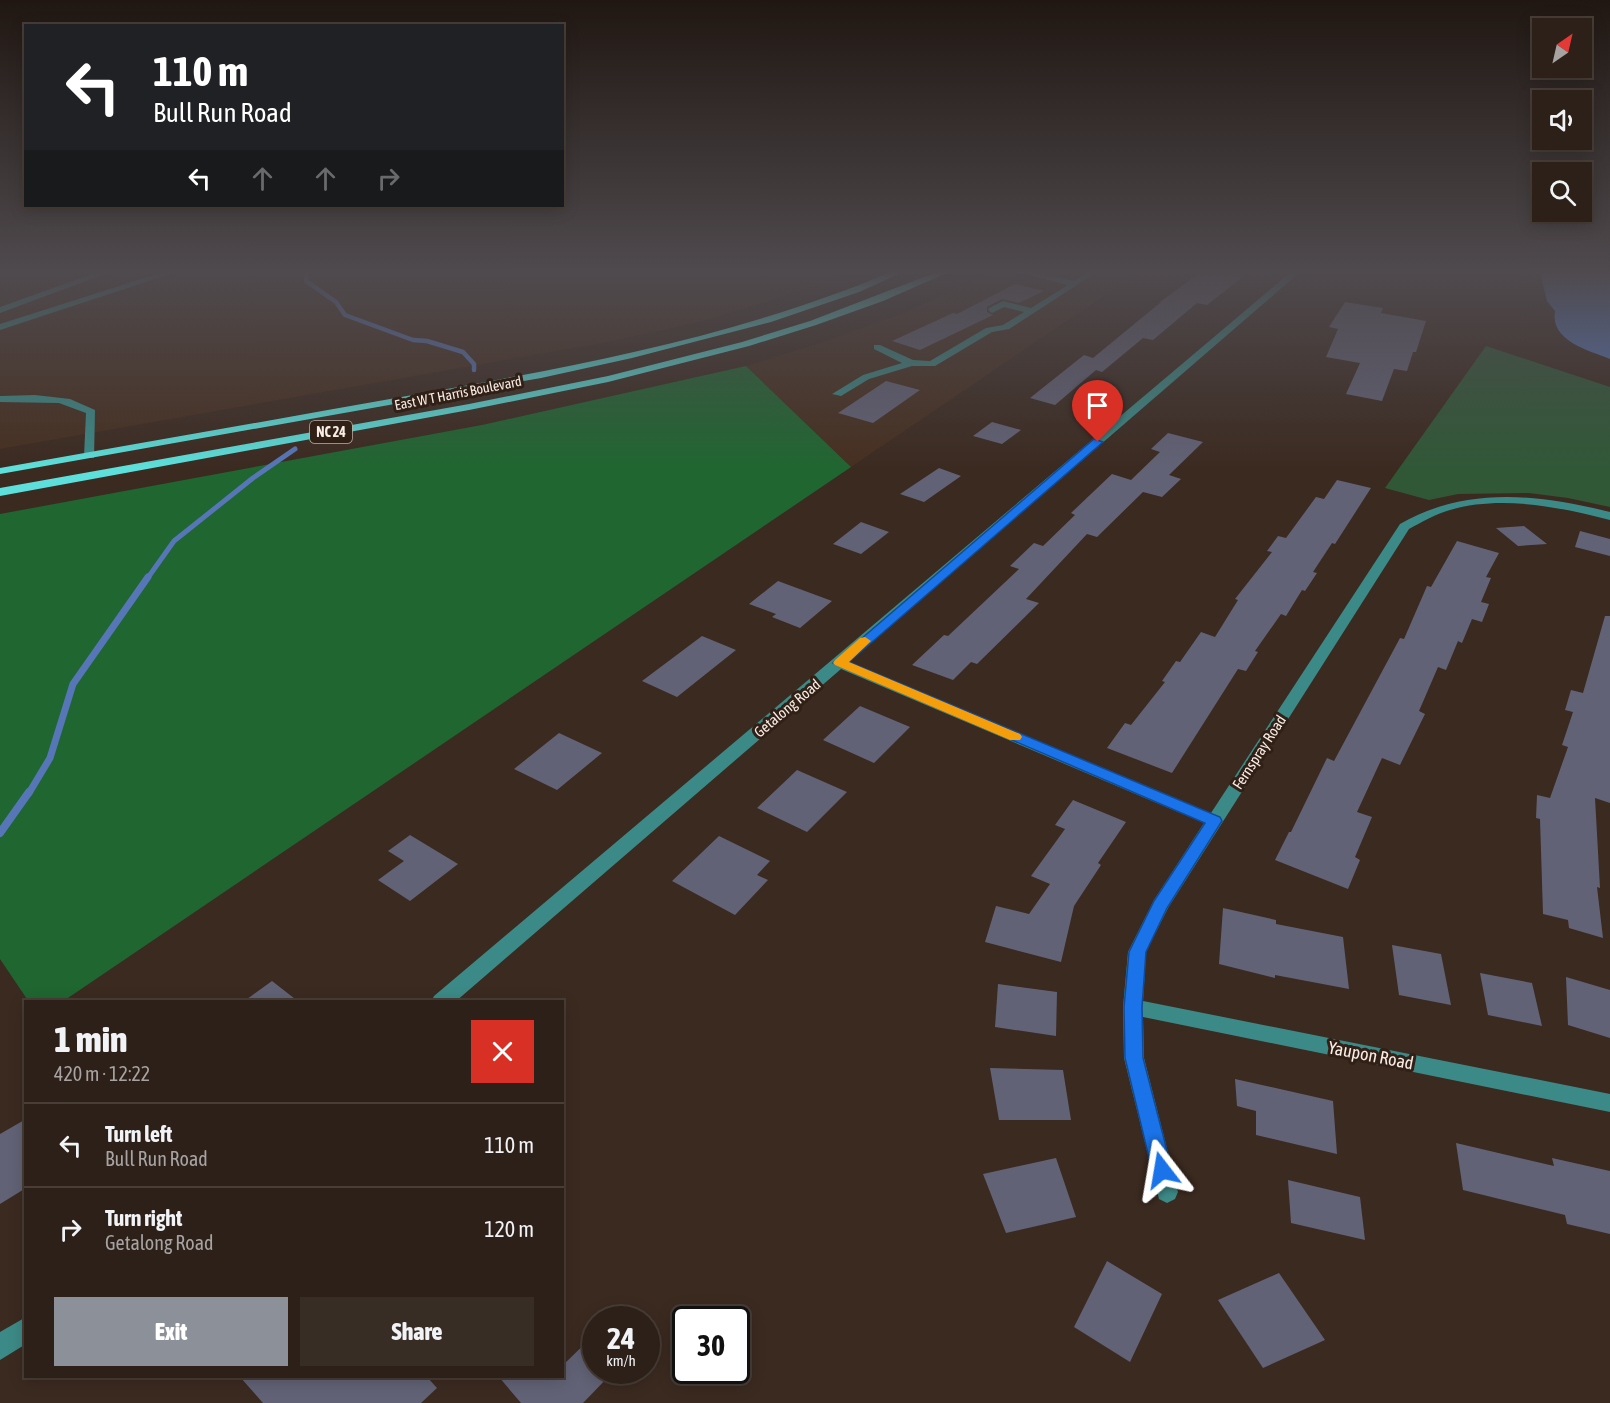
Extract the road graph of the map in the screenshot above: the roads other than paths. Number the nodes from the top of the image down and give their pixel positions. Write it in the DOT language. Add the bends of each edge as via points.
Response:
graph roads {
  1 [pos="703,337"];
  2 [pos="768,337"];
  3 [pos="976,337"];
  4 [pos="1220,337"];
  5 [pos="877,347"];
  6 [pos="911,363"];
  7 [pos="467,389"];
  8 [pos="837,394"];
  9 [pos="0,399"];
  10 [pos="90,456"];
  11 [pos="0,471"];
  12 [pos="80,478"];
  13 [pos="0,492"];
  14 [pos="1610,516"];
  15 [pos="840,663"];
  16 [pos="1214,821"];
  17 [pos="443,1000"];
  18 [pos="1133,1007"];
  19 [pos="1610,1103"];
  20 [pos="1167,1192"];
  21 [pos="24,1330"];
  22 [pos="0,1347"];
  1 -- 7 [label="main road, East W T Harris Boulevard / NC 24" via="614,360"];
  2 -- 12 [label="main road, East W T Harris Boulevard / NC 24" via="585,384"];
  3 -- 6 [label="street" via="932,364"];
  4 -- 15 [label="street, Getalong Road"];
  5 -- 6 [label="street"];
  6 -- 8 [label="street" via="866,377"];
  7 -- 10 [label="main road, East W T Harris Boulevard / NC 24"];
  7 -- 12 [label="main road" via="429,401 110,461 86,469"];
  9 -- 10 [label="street" via="54,400 82,406 91,412"];
  10 -- 11 [label="main road, East W T Harris Boulevard / NC 24"];
  12 -- 13 [label="main road, East W T Harris Boulevard / NC 24"];
  14 -- 16 [label="street, Fernspray Road" via="1544,503 1458,504 1429,513 1404,527"];
  15 -- 16 [label="street"];
  15 -- 17 [label="street, Getalong Road"];
  16 -- 18 [label="street, Fernspray Road" via="1160,905 1137,952"];
  18 -- 19 [label="street, Yaupon Road"];
  18 -- 20 [label="street, Fernspray Road" via="1134,1058"];
  21 -- 22 [label="street"];
}
